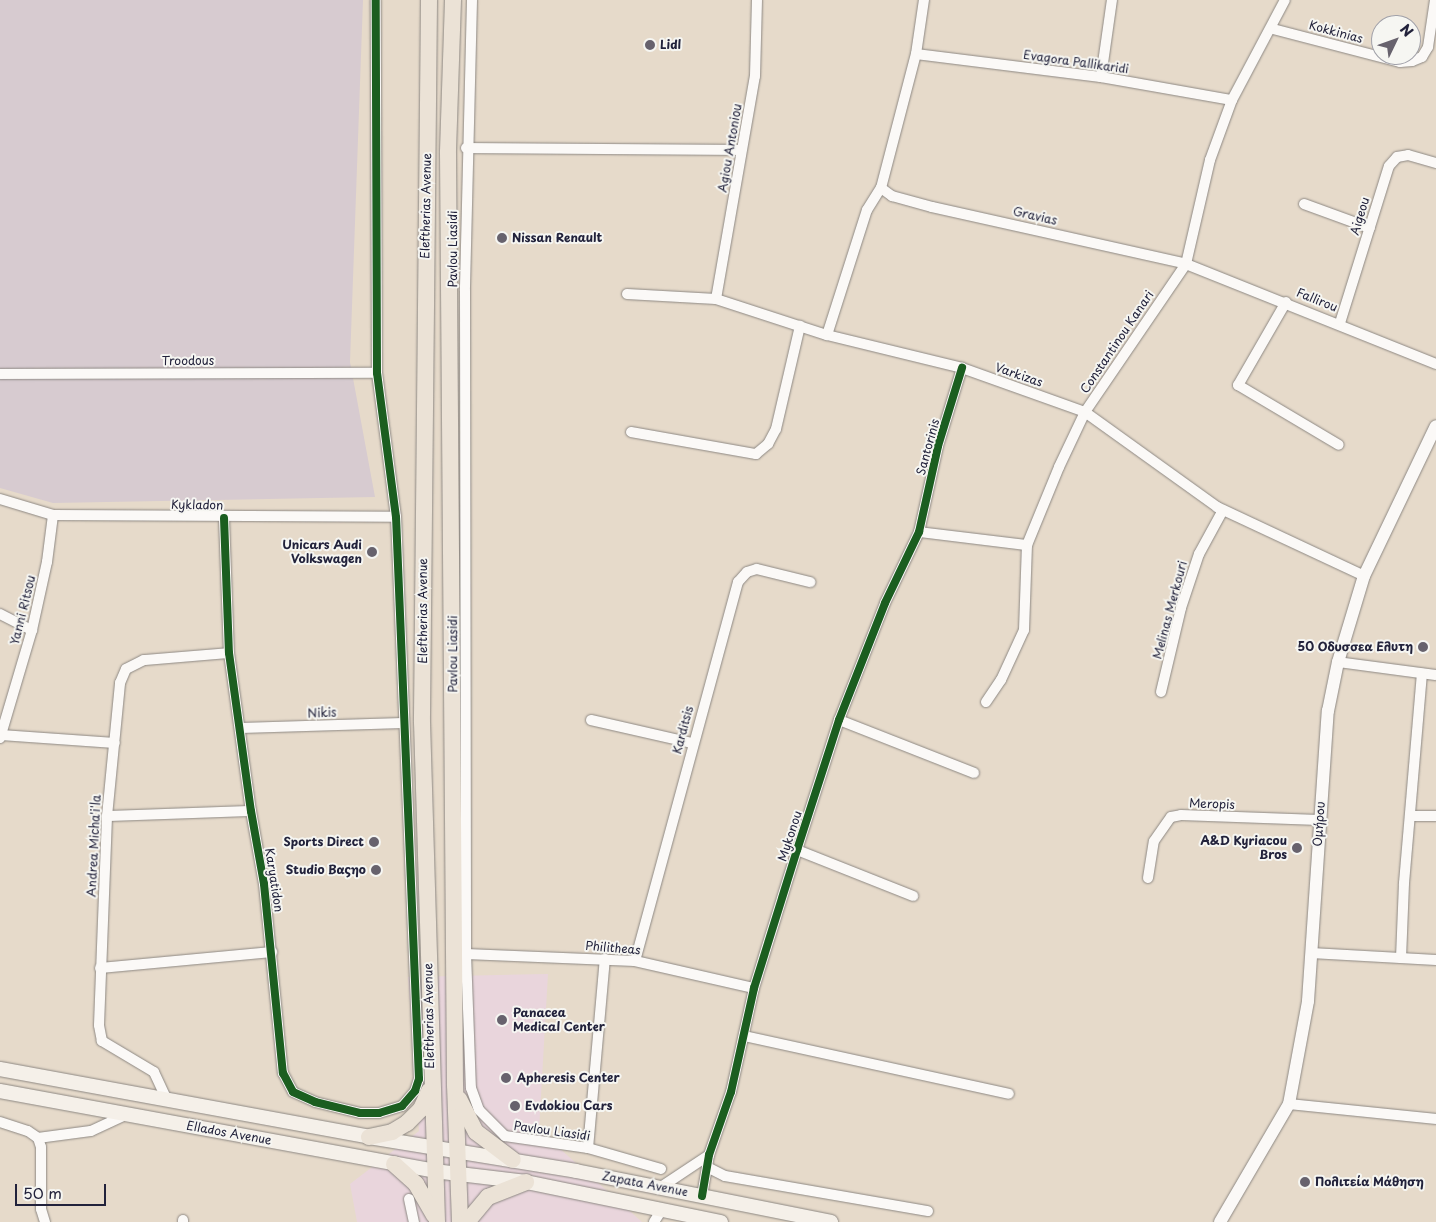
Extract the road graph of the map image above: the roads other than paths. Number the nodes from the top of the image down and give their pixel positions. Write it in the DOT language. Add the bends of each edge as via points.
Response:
graph roads {
  1 [pos="376,0"];
  2 [pos="429,0"];
  3 [pos="453,0"];
  4 [pos="472,0"];
  5 [pos="757,0"];
  6 [pos="924,0"];
  7 [pos="1112,0"];
  8 [pos="1286,0"];
  9 [pos="1434,0"];
  10 [pos="1273,29"];
  11 [pos="916,54"];
  12 [pos="1101,76"];
  13 [pos="1232,100"];
  14 [pos="466,148"];
  15 [pos="742,150"];
  16 [pos="1436,163"];
  17 [pos="881,188"];
  18 [pos="1304,204"];
  19 [pos="1370,228"];
  20 [pos="1186,264"];
  21 [pos="628,294"];
  22 [pos="716,299"];
  23 [pos="1286,302"];
  24 [pos="1340,324"];
  25 [pos="800,326"];
  26 [pos="827,335"];
  27 [pos="450,361"];
  28 [pos="1436,364"];
  29 [pos="962,368"];
  30 [pos="377,373"];
  31 [pos="0,374"];
  32 [pos="466,381"];
  33 [pos="1085,412"];
  34 [pos="1436,426"];
  35 [pos="631,432"];
  36 [pos="465,440"];
  37 [pos="1339,445"];
  38 [pos="451,457"];
  39 [pos="0,499"];
  40 [pos="1223,510"];
  41 [pos="53,515"];
  42 [pos="396,517"];
  43 [pos="224,518"];
  44 [pos="919,532"];
  45 [pos="1027,545"];
  46 [pos="1364,576"];
  47 [pos="810,582"];
  48 [pos="0,614"];
  49 [pos="32,630"];
  50 [pos="229,653"];
  51 [pos="1338,662"];
  52 [pos="1422,674"];
  53 [pos="1436,675"];
  54 [pos="1161,692"];
  55 [pos="986,702"];
  56 [pos="590,720"];
  57 [pos="839,720"];
  58 [pos="403,723"];
  59 [pos="241,728"];
  60 [pos="0,736"];
  61 [pos="115,743"];
  62 [pos="692,743"];
  63 [pos="974,772"];
  64 [pos="250,811"];
  65 [pos="107,816"];
  66 [pos="1410,816"];
  67 [pos="1436,816"];
  68 [pos="1319,820"];
  69 [pos="797,850"];
  70 [pos="1148,878"];
  71 [pos="913,896"];
  72 [pos="272,952"];
  73 [pos="1311,953"];
  74 [pos="466,954"];
  75 [pos="1401,958"];
  76 [pos="604,959"];
  77 [pos="1436,960"];
  78 [pos="634,961"];
  79 [pos="100,968"];
  80 [pos="754,988"];
  81 [pos="744,1036"];
  82 [pos="0,1069"];
  83 [pos="425,1078"];
  84 [pos="455,1085"];
  85 [pos="0,1091"];
  86 [pos="1008,1094"];
  87 [pos="167,1100"];
  88 [pos="1289,1104"];
  89 [pos="126,1114"];
  90 [pos="1436,1119"];
  91 [pos="0,1122"];
  92 [pos="369,1137"];
  93 [pos="38,1138"];
  94 [pos="433,1148"];
  95 [pos="588,1148"];
  96 [pos="458,1149"];
  97 [pos="709,1155"];
  98 [pos="513,1160"];
  99 [pos="394,1164"];
  100 [pos="706,1167"];
  101 [pos="661,1169"];
  102 [pos="434,1171"];
  103 [pos="458,1172"];
  104 [pos="526,1182"];
  105 [pos="661,1187"];
  106 [pos="702,1196"];
  107 [pos="409,1199"];
  108 [pos="662,1209"];
  109 [pos="928,1211"];
  110 [pos="45,1222"];
  111 [pos="414,1222"];
  112 [pos="437,1222"];
  113 [pos="460,1222"];
  114 [pos="467,1222"];
  115 [pos="654,1222"];
  116 [pos="721,1222"];
  117 [pos="831,1222"];
  118 [pos="1220,1222"];
  1 -- 30 [label="street"];
  2 -- 83 [label="highway, Eleftherias Avenue" via="422,722"];
  3 -- 27 [label="highway, Eleftherias Avenue" via="448,153"];
  4 -- 14 [label="street, Pavlou Liasidi"];
  5 -- 15 [label="street, Agiou Antoniou" via="754,76"];
  6 -- 11 [label="street"];
  7 -- 12 [label="street"];
  8 -- 10 [label="street, Constantinou Kanari"];
  9 -- 10 [label="street, Kokkinias" via="1428,47 1422,57 1400,62"];
  10 -- 13 [label="street, Constantinou Kanari"];
  11 -- 12 [label="street, Evagora Pallikaridi"];
  11 -- 17 [label="street"];
  12 -- 13 [label="street, Evagora Pallikaridi"];
  13 -- 20 [label="street, Constantinou Kanari" via="1210,160"];
  14 -- 15 [label="street"];
  14 -- 32 [label="street, Pavlou Liasidi"];
  15 -- 22 [label="street, Agiou Antoniou"];
  16 -- 19 [label="street, Aigeou" via="1408,155 1396,157 1389,166"];
  17 -- 20 [label="street, Gravias" via="892,196 932,207"];
  17 -- 26 [label="street" via="867,210"];
  18 -- 19 [label="street"];
  19 -- 24 [label="street, Aigeou"];
  20 -- 23 [label="street, Fallirou"];
  20 -- 33 [label="street, Constantinou Kanari"];
  21 -- 22 [label="street, Varkizas"];
  22 -- 25 [label="street, Varkizas"];
  23 -- 24 [label="street, Fallirou"];
  23 -- 37 [label="street" via="1238,385"];
  24 -- 28 [label="street, Fallirou"];
  25 -- 26 [label="street, Varkizas"];
  25 -- 35 [label="street" via="776,429 768,444 756,454"];
  26 -- 29 [label="street, Varkizas"];
  27 -- 32 [label="street"];
  27 -- 38 [label="highway, Eleftherias Avenue"];
  29 -- 33 [label="street, Varkizas"];
  29 -- 44 [label="street, Santorinis" via="938,446"];
  30 -- 31 [label="street, Troodous"];
  30 -- 42 [label="street"];
  32 -- 36 [label="street, Pavlou Liasidi"];
  33 -- 40 [label="street, Varkizas"];
  33 -- 45 [label="street, Constantinou Kanari"];
  34 -- 46 [label="street, Ομήρου"];
  36 -- 38 [label="street"];
  36 -- 74 [label="street, Pavlou Liasidi"];
  38 -- 84 [label="highway, Eleftherias Avenue"];
  39 -- 41 [label="street, Kykladon"];
  40 -- 46 [label="street, Varkizas"];
  40 -- 54 [label="street, Melinas Merkouri" via="1198,554"];
  41 -- 43 [label="street, Kykladon"];
  41 -- 49 [label="street, Yanni Ritsou" via="47,562"];
  42 -- 43 [label="street, Kykladon"];
  42 -- 58 [label="street"];
  43 -- 50 [label="street, Karyatidon"];
  44 -- 45 [label="street"];
  44 -- 57 [label="street, Mykonou" via="898,572"];
  45 -- 55 [label="street, Constantinou Kanari" via="1024,630 1001,680"];
  46 -- 51 [label="street, Ομήρου"];
  47 -- 62 [label="street, Karditsis" via="758,569 747,572 738,582"];
  48 -- 49 [label="street"];
  49 -- 60 [label="street, Yanni Ritsou"];
  50 -- 59 [label="street, Karyatidon"];
  50 -- 61 [label="street, Andrea Micha'i'la" via="144,660 130,666 120,682"];
  51 -- 52 [label="street"];
  51 -- 68 [label="street, Ομήρου" via="1328,711"];
  52 -- 53 [label="street"];
  52 -- 66 [label="street"];
  56 -- 62 [label="street"];
  57 -- 63 [label="street"];
  57 -- 69 [label="street, Mykonou"];
  58 -- 59 [label="street, Nikis"];
  58 -- 83 [label="street"];
  59 -- 64 [label="street, Karyatidon"];
  60 -- 61 [label="street"];
  61 -- 65 [label="street, Andrea Micha'i'la"];
  62 -- 78 [label="street, Karditsis"];
  64 -- 65 [label="street"];
  64 -- 72 [label="street, Karyatidon"];
  65 -- 79 [label="street, Andrea Micha'i'la"];
  66 -- 67 [label="street"];
  66 -- 75 [label="street"];
  68 -- 70 [label="street, Meropis" via="1171,817 1154,842"];
  68 -- 73 [label="street, Ομήρου"];
  69 -- 71 [label="street"];
  69 -- 80 [label="street, Mykonou"];
  72 -- 79 [label="street"];
  72 -- 83 [label="street, Karyatidon" via="283,1073 293,1092 315,1102 360,1113 378,1113 406,1102"];
  73 -- 75 [label="street"];
  73 -- 88 [label="street, Ομήρου" via="1308,1001"];
  74 -- 76 [label="street, Philitheas"];
  74 -- 95 [label="street, Pavlou Liasidi" via="472,1088 479,1110 498,1131 512,1139"];
  75 -- 77 [label="street"];
  76 -- 78 [label="street, Philitheas"];
  76 -- 95 [label="street"];
  78 -- 80 [label="street, Philitheas"];
  79 -- 87 [label="street, Andrea Micha'i'la" via="99,1025 102,1041 154,1072"];
  80 -- 81 [label="street, Mykonou"];
  81 -- 86 [label="street"];
  81 -- 97 [label="street, Mykonou" via="731,1092"];
  82 -- 87 [label="main road, Ellados Avenue"];
  83 -- 92 [label="highway" via="421,1109 392,1132"];
  83 -- 94 [label="highway, Eleftherias Avenue"];
  84 -- 96 [label="highway, Eleftherias Avenue"];
  84 -- 98 [label="highway" via="470,1125 492,1147"];
  85 -- 89 [label="main road, Ellados Avenue"];
  87 -- 92 [label="main road, Ellados Avenue"];
  88 -- 90 [label="street"];
  88 -- 118 [label="street, Ομήρου"];
  89 -- 93 [label="street" via="91,1132"];
  89 -- 99 [label="main road, Ellados Avenue"];
  91 -- 93 [label="street" via="28,1131"];
  92 -- 94 [label="main road, Ellados Avenue"];
  93 -- 110 [label="street" via="42,1147 41,1209"];
  94 -- 96 [label="main road, Ellados Avenue"];
  94 -- 102 [label="highway, Eleftherias Avenue"];
  95 -- 101 [label="street, Pavlou Liasidi"];
  96 -- 98 [label="main road, Zapata Avenue"];
  96 -- 103 [label="highway, Eleftherias Avenue"];
  97 -- 100 [label="street, Mykonou"];
  97 -- 105 [label="street"];
  98 -- 105 [label="main road, Zapata Avenue"];
  99 -- 102 [label="main road, Ellados Avenue"];
  99 -- 112 [label="highway" via="416,1184"];
  100 -- 106 [label="street, Mykonou"];
  100 -- 109 [label="street" via="725,1176"];
  102 -- 103 [label="main road, Ellados Avenue"];
  102 -- 112 [label="highway, Eleftherias Avenue"];
  103 -- 104 [label="main road, Zapata Avenue"];
  103 -- 113 [label="highway, Eleftherias Avenue"];
  104 -- 108 [label="main road, Zapata Avenue"];
  104 -- 114 [label="highway" via="488,1197"];
  105 -- 106 [label="main road, Zapata Avenue"];
  106 -- 117 [label="main road, Zapata Avenue"];
  107 -- 111 [label="street"];
  108 -- 115 [label="street"];
  108 -- 116 [label="main road, Zapata Avenue"];
}
